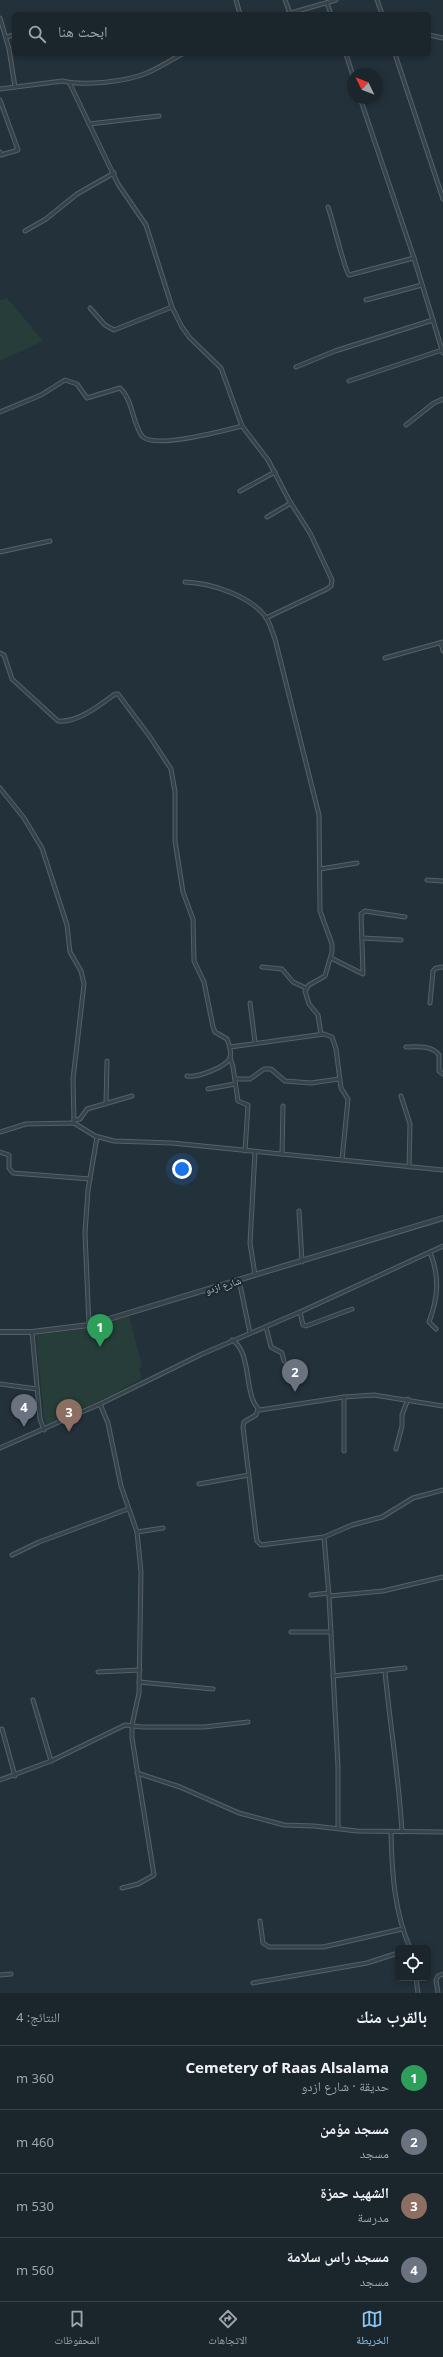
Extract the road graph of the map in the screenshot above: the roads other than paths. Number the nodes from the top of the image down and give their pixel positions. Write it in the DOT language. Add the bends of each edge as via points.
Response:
graph roads {
  1 [pos="236,0"];
  2 [pos="284,0"];
  3 [pos="336,0"];
  4 [pos="377,0"];
  5 [pos="327,3"];
  6 [pos="239,12"];
  7 [pos="287,12"];
  8 [pos="295,12"];
  9 [pos="330,12"];
  10 [pos="381,12"];
  11 [pos="0,18"];
  12 [pos="431,35"];
  13 [pos="12,36"];
  14 [pos="6,37"];
  15 [pos="443,38"];
  16 [pos="178,56"];
  17 [pos="347,56"];
  18 [pos="396,56"];
  19 [pos="350,68"];
  20 [pos="70,84"];
  21 [pos="15,87"];
  22 [pos="0,89"];
  23 [pos="0,100"];
  24 [pos="362,104"];
  25 [pos="160,116"];
  26 [pos="89,124"];
  27 [pos="0,152"];
  28 [pos="114,172"];
  29 [pos="443,199"];
  30 [pos="328,206"];
  31 [pos="25,231"];
  32 [pos="414,258"];
  33 [pos="422,284"];
  34 [pos="366,300"];
  35 [pos="172,307"];
  36 [pos="90,308"];
  37 [pos="433,320"];
  38 [pos="443,351"];
  39 [pos="296,367"];
  40 [pos="349,381"];
  41 [pos="443,398"];
  42 [pos="0,412"];
  43 [pos="406,425"];
  44 [pos="242,426"];
  45 [pos="275,472"];
  46 [pos="240,491"];
  47 [pos="291,503"];
  48 [pos="267,517"];
  49 [pos="50,541"];
  50 [pos="0,552"];
  51 [pos="185,582"];
  52 [pos="266,618"];
  53 [pos="442,642"];
  54 [pos="443,651"];
  55 [pos="0,653"];
  56 [pos="385,658"];
  57 [pos="0,788"];
  58 [pos="357,863"];
  59 [pos="320,869"];
  60 [pos="427,880"];
  61 [pos="443,881"];
  62 [pos="405,917"];
  63 [pos="362,938"];
  64 [pos="401,940"];
  65 [pos="331,958"];
  66 [pos="262,967"];
  67 [pos="443,968"];
  68 [pos="306,988"];
  69 [pos="250,1003"];
  70 [pos="430,1003"];
  71 [pos="321,1034"];
  72 [pos="255,1042"];
  73 [pos="230,1047"];
  74 [pos="406,1047"];
  75 [pos="230,1057"];
  76 [pos="107,1061"];
  77 [pos="443,1074"];
  78 [pos="187,1076"];
  79 [pos="235,1079"];
  80 [pos="339,1079"];
  81 [pos="235,1084"];
  82 [pos="208,1088"];
  83 [pos="132,1096"];
  84 [pos="401,1096"];
  85 [pos="106,1104"];
  86 [pos="283,1106"];
  87 [pos="74,1121"];
  88 [pos="0,1132"];
  89 [pos="97,1137"];
  90 [pos="245,1151"];
  91 [pos="0,1152"];
  92 [pos="255,1152"];
  93 [pos="282,1154"];
  94 [pos="342,1160"];
  95 [pos="409,1167"];
  96 [pos="443,1170"];
  97 [pos="90,1179"];
  98 [pos="299,1211"];
  99 [pos="443,1218"];
  100 [pos="443,1246"];
  101 [pos="430,1252"];
  102 [pos="302,1262"];
  103 [pos="255,1275"];
  104 [pos="239,1280"];
  105 [pos="352,1309"];
  106 [pos="300,1312"];
  107 [pos="89,1325"];
  108 [pos="266,1327"];
  109 [pos="436,1329"];
  110 [pos="0,1332"];
  111 [pos="32,1332"];
  112 [pos="250,1333"];
  113 [pos="232,1340"];
  114 [pos="284,1361"];
  115 [pos="0,1384"];
  116 [pos="37,1389"];
  117 [pos="344,1397"];
  118 [pos="408,1400"];
  119 [pos="100,1404"];
  120 [pos="443,1406"];
  121 [pos="258,1409"];
  122 [pos="44,1430"];
  123 [pos="0,1448"];
  124 [pos="396,1449"];
  125 [pos="344,1451"];
  126 [pos="249,1475"];
  127 [pos="199,1484"];
  128 [pos="443,1490"];
  129 [pos="128,1509"];
  130 [pos="163,1528"];
  131 [pos="136,1532"];
  132 [pos="324,1537"];
  133 [pos="12,1555"];
  134 [pos="443,1578"];
  135 [pos="311,1595"];
  136 [pos="329,1595"];
  137 [pos="292,1632"];
  138 [pos="331,1632"];
  139 [pos="405,1668"];
  140 [pos="140,1670"];
  141 [pos="98,1672"];
  142 [pos="385,1672"];
  143 [pos="333,1676"];
  144 [pos="139,1682"];
  145 [pos="213,1689"];
  146 [pos="33,1700"];
  147 [pos="248,1722"];
  148 [pos="132,1725"];
  149 [pos="2,1729"];
  150 [pos="51,1761"];
  151 [pos="137,1773"];
  152 [pos="14,1776"];
  153 [pos="0,1780"];
  154 [pos="338,1828"];
  155 [pos="402,1832"];
  156 [pos="443,1832"];
  157 [pos="391,1833"];
  158 [pos="122,1888"];
  159 [pos="260,1921"];
  160 [pos="402,1929"];
  161 [pos="409,1945"];
  162 [pos="395,1954"];
  163 [pos="11,1974"];
  164 [pos="443,1974"];
  165 [pos="0,1975"];
  166 [pos="416,1981"];
  167 [pos="254,1983"];
  168 [pos="418,1993"];
  169 [pos="438,1993"];
  1 -- 6 [label="street"];
  2 -- 7 [label="street"];
  3 -- 5 [label="street"];
  4 -- 10 [label="street"];
  5 -- 8 [label="street"];
  5 -- 9 [label="street"];
  11 -- 14 [label="street"];
  12 -- 15 [label="street"];
  13 -- 14 [label="street"];
  14 -- 21 [label="street"];
  16 -- 20 [label="street" via="136,77"];
  17 -- 19 [label="street"];
  18 -- 29 [label="street"];
  20 -- 21 [label="street" via="62,81"];
  20 -- 26 [label="street"];
  21 -- 22 [label="street"];
  23 -- 27 [label="street" via="18,150 2,155"];
  24 -- 32 [label="street"];
  25 -- 26 [label="street"];
  26 -- 28 [label="street"];
  28 -- 31 [label="street" via="77,194 46,219"];
  28 -- 35 [label="street" via="118,184 146,225"];
  30 -- 32 [label="street" via="344,269 349,275"];
  32 -- 33 [label="street"];
  33 -- 34 [label="street"];
  33 -- 37 [label="street"];
  35 -- 36 [label="street" via="114,330 105,325"];
  35 -- 44 [label="street" via="190,338 221,368"];
  37 -- 38 [label="street"];
  37 -- 39 [label="street" via="335,351"];
  38 -- 40 [label="street"];
  41 -- 43 [label="street"];
  42 -- 44 [label="street" via="41,394 58,383 70,380 77,384 87,398 120,388 142,435 150,439 182,439"];
  44 -- 45 [label="street"];
  45 -- 46 [label="street"];
  45 -- 47 [label="street"];
  47 -- 48 [label="street"];
  47 -- 52 [label="street" via="320,552 332,580 331,586"];
  49 -- 50 [label="street"];
  51 -- 52 [label="street" via="209,586 244,600"];
  52 -- 59 [label="street" via="275,639 319,815"];
  53 -- 54 [label="street"];
  53 -- 56 [label="street"];
  55 -- 73 [label="street" via="4,655 12,679 58,721 76,717 118,694 171,769 175,792 175,841 184,892 193,919 194,961 204,982 215,1032 224,1036"];
  57 -- 87 [label="street" via="24,818 42,848 67,926 70,952 81,971 84,984 73,1079"];
  58 -- 59 [label="street"];
  59 -- 65 [label="street" via="320,911 332,944"];
  60 -- 61 [label="street"];
  62 -- 63 [label="street" via="363,912"];
  63 -- 64 [label="street"];
  63 -- 65 [label="street" via="363,974"];
  65 -- 68 [label="street" via="325,976"];
  66 -- 68 [label="street" via="282,969 293,982"];
  67 -- 70 [label="street" via="436,968 433,971"];
  68 -- 71 [label="street" via="309,1004 318,1014"];
  69 -- 72 [label="street"];
  71 -- 72 [label="street"];
  71 -- 80 [label="street" via="328,1034 333,1040"];
  72 -- 73 [label="street"];
  73 -- 75 [label="street"];
  74 -- 77 [label="street" via="421,1046 436,1051 439,1055 439,1071"];
  75 -- 78 [label="street" via="197,1077"];
  75 -- 79 [label="street"];
  76 -- 85 [label="street"];
  79 -- 80 [label="street" via="250,1079 264,1069 271,1068 285,1081 311,1083"];
  79 -- 81 [label="street"];
  80 -- 94 [label="street" via="348,1099"];
  81 -- 82 [label="street"];
  81 -- 90 [label="street" via="238,1101 248,1105"];
  83 -- 85 [label="street"];
  84 -- 95 [label="street" via="410,1124"];
  85 -- 87 [label="street" via="87,1109 80,1119"];
  86 -- 93 [label="street"];
  87 -- 88 [label="street" via="26,1124"];
  87 -- 89 [label="street"];
  89 -- 90 [label="street" via="114,1141 172,1143"];
  89 -- 97 [label="street"];
  90 -- 92 [label="street"];
  91 -- 97 [label="street" via="9,1154 9,1168 13,1173"];
  92 -- 93 [label="street"];
  92 -- 103 [label="street" via="250,1243"];
  93 -- 94 [label="street"];
  94 -- 95 [label="street"];
  95 -- 96 [label="street"];
  97 -- 107 [label="street" via="84,1234"];
  98 -- 102 [label="street"];
  99 -- 102 [label="street, شارع ازدو"];
  100 -- 101 [label="street"];
  101 -- 106 [label="street"];
  101 -- 109 [label="street" via="438,1282 436,1303 429,1322"];
  102 -- 103 [label="street, شارع ازدو"];
  103 -- 104 [label="street, شارع ازدو"];
  104 -- 107 [label="street, شارع ازدو"];
  104 -- 112 [label="street"];
  105 -- 106 [label="street" via="306,1326 303,1325"];
  106 -- 108 [label="street"];
  107 -- 111 [label="street, شارع ازدو"];
  108 -- 112 [label="street"];
  108 -- 114 [label="street" via="272,1347 282,1353"];
  110 -- 111 [label="street, شارع ازدو"];
  111 -- 116 [label="street"];
  112 -- 113 [label="street"];
  113 -- 119 [label="street"];
  113 -- 121 [label="street" via="240,1348"];
  115 -- 116 [label="street"];
  116 -- 122 [label="street" via="40,1419"];
  117 -- 118 [label="street" via="374,1395"];
  117 -- 121 [label="street" via="267,1410"];
  117 -- 125 [label="street"];
  118 -- 120 [label="street"];
  118 -- 124 [label="street" via="402,1415"];
  119 -- 122 [label="street"];
  119 -- 129 [label="street" via="108,1424"];
  121 -- 126 [label="street" via="256,1416 243,1424"];
  122 -- 123 [label="street"];
  126 -- 127 [label="street"];
  126 -- 132 [label="street" via="259,1544"];
  128 -- 132 [label="street" via="413,1498 382,1517 352,1525"];
  129 -- 131 [label="street"];
  129 -- 133 [label="street" via="39,1542"];
  130 -- 131 [label="street"];
  131 -- 140 [label="street" via="142,1572"];
  132 -- 136 [label="street"];
  134 -- 136 [label="street" via="383,1591"];
  135 -- 136 [label="street"];
  136 -- 138 [label="street"];
  137 -- 138 [label="street"];
  138 -- 143 [label="street"];
  139 -- 142 [label="street"];
  140 -- 141 [label="street"];
  140 -- 144 [label="street"];
  142 -- 143 [label="street"];
  142 -- 155 [label="street" via="394,1765 400,1794"];
  143 -- 154 [label="street" via="338,1767"];
  144 -- 145 [label="street"];
  144 -- 148 [label="street" via="138,1703"];
  146 -- 150 [label="street"];
  147 -- 148 [label="street" via="204,1727"];
  148 -- 150 [label="street" via="107,1732"];
  148 -- 151 [label="street"];
  149 -- 152 [label="street"];
  150 -- 152 [label="street"];
  151 -- 154 [label="street" via="180,1787 239,1813 270,1822"];
  151 -- 158 [label="street" via="154,1875 138,1884"];
  152 -- 153 [label="street"];
  154 -- 157 [label="street"];
  155 -- 156 [label="street"];
  155 -- 157 [label="street"];
  157 -- 160 [label="street" via="394,1890"];
  159 -- 160 [label="street" via="263,1942 269,1947 323,1947"];
  160 -- 161 [label="street"];
  162 -- 167 [label="street" via="373,1961"];
  163 -- 165 [label="street"];
  164 -- 169 [label="street" via="436,1980"];
  166 -- 168 [label="street"];
}
